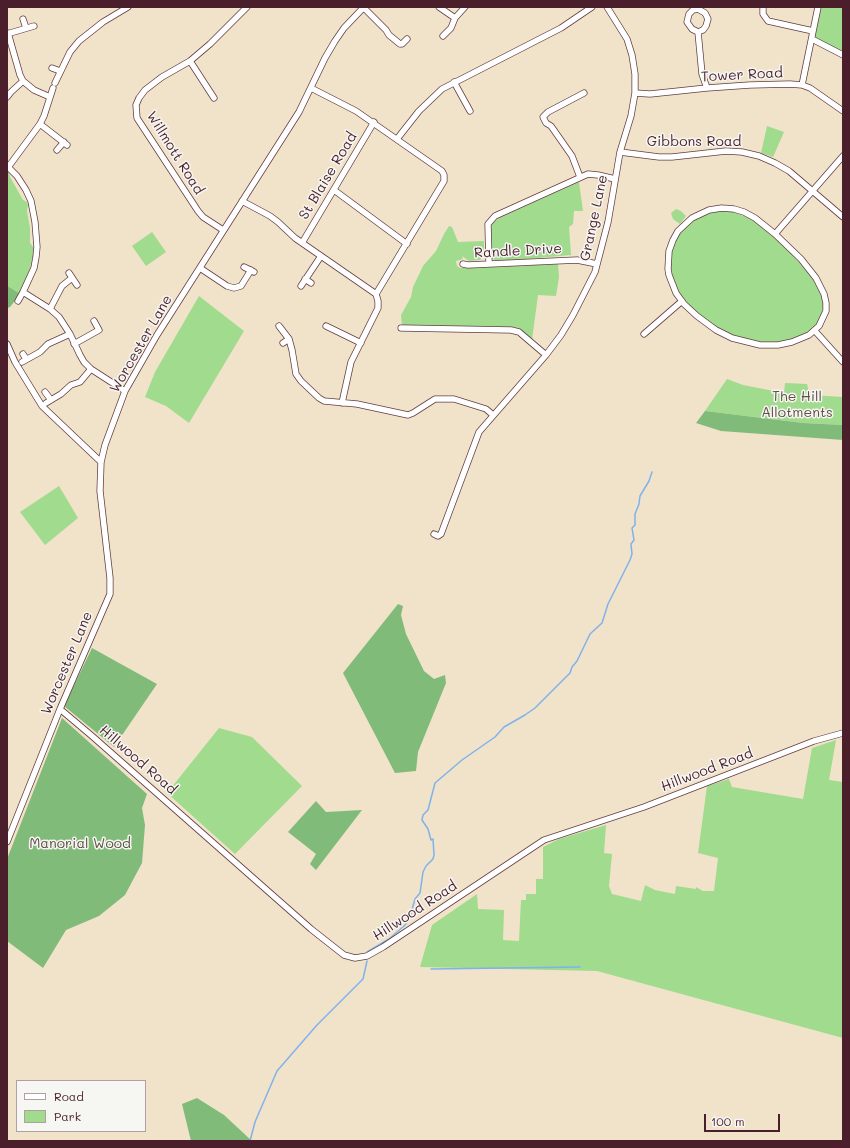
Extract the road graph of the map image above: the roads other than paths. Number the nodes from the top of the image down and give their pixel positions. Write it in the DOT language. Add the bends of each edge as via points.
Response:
graph roads {
  1 [pos="128,7"];
  2 [pos="247,7"];
  3 [pos="363,7"];
  4 [pos="439,7"];
  5 [pos="465,7"];
  6 [pos="592,7"];
  7 [pos="607,7"];
  8 [pos="763,7"];
  9 [pos="818,7"];
  10 [pos="455,18"];
  11 [pos="23,19"];
  12 [pos="34,26"];
  13 [pos="26,28"];
  14 [pos="813,31"];
  15 [pos="698,32"];
  16 [pos="8,34"];
  17 [pos="443,36"];
  18 [pos="812,38"];
  19 [pos="407,40"];
  20 [pos="843,55"];
  21 [pos="190,61"];
  22 [pos="52,68"];
  23 [pos="60,71"];
  24 [pos="23,81"];
  25 [pos="454,82"];
  26 [pos="802,85"];
  27 [pos="311,88"];
  28 [pos="707,88"];
  29 [pos="584,93"];
  30 [pos="635,93"];
  31 [pos="7,97"];
  32 [pos="50,97"];
  33 [pos="214,98"];
  34 [pos="470,111"];
  35 [pos="843,111"];
  36 [pos="374,122"];
  37 [pos="40,124"];
  38 [pos="397,139"];
  39 [pos="57,150"];
  40 [pos="620,152"];
  41 [pos="843,156"];
  42 [pos="8,166"];
  43 [pos="580,177"];
  44 [pos="615,179"];
  45 [pos="334,190"];
  46 [pos="813,190"];
  47 [pos="242,201"];
  48 [pos="843,217"];
  49 [pos="223,230"];
  50 [pos="775,234"];
  51 [pos="302,243"];
  52 [pos="407,244"];
  53 [pos="321,256"];
  54 [pos="463,264"];
  55 [pos="489,264"];
  56 [pos="597,264"];
  57 [pos="244,267"];
  58 [pos="200,268"];
  59 [pos="306,279"];
  60 [pos="311,282"];
  61 [pos="77,285"];
  62 [pos="300,286"];
  63 [pos="24,292"];
  64 [pos="376,294"];
  65 [pos="18,301"];
  66 [pos="682,301"];
  67 [pos="50,309"];
  68 [pos="94,321"];
  69 [pos="279,326"];
  70 [pos="326,326"];
  71 [pos="401,328"];
  72 [pos="815,332"];
  73 [pos="70,334"];
  74 [pos="644,334"];
  75 [pos="289,339"];
  76 [pos="283,343"];
  77 [pos="361,343"];
  78 [pos="7,344"];
  79 [pos="74,344"];
  80 [pos="546,355"];
  81 [pos="24,358"];
  82 [pos="843,362"];
  83 [pos="91,369"];
  84 [pos="125,391"];
  85 [pos="45,392"];
  86 [pos="342,403"];
  87 [pos="494,415"];
  88 [pos="101,462"];
  89 [pos="434,534"];
  90 [pos="60,709"];
  91 [pos="843,733"];
  92 [pos="7,842"];
  1 -- 23 [label="street" via="79,41"];
  2 -- 21 [label="street, Willmott Road"];
  3 -- 19 [label="street" via="400,44"];
  3 -- 27 [label="street, Worcester Lane" via="335,41"];
  4 -- 10 [label="street"];
  5 -- 10 [label="street"];
  6 -- 25 [label="street" via="561,28"];
  7 -- 30 [label="street, Grange Lane" via="627,38 635,74"];
  8 -- 14 [label="street" via="768,21"];
  9 -- 14 [label="street"];
  10 -- 17 [label="street" via="451,28"];
  11 -- 13 [label="street"];
  12 -- 13 [label="street"];
  13 -- 16 [label="street"];
  14 -- 18 [label="street"];
  15 -- 28 [label="street" via="702,74"];
  16 -- 24 [label="street"];
  18 -- 20 [label="street"];
  18 -- 26 [label="street"];
  21 -- 33 [label="street"];
  21 -- 49 [label="street, Willmott Road" via="145,90 136,106 137,118 198,211"];
  22 -- 23 [label="street"];
  23 -- 32 [label="street"];
  24 -- 31 [label="street"];
  24 -- 32 [label="street" via="34,90"];
  25 -- 34 [label="street"];
  25 -- 38 [label="street" via="431,98"];
  26 -- 28 [label="street, Tower Road"];
  26 -- 35 [label="street, Tower Road"];
  27 -- 36 [label="street"];
  27 -- 47 [label="street, Worcester Lane" via="299,112"];
  28 -- 30 [label="street, Tower Road" via="650,94"];
  29 -- 43 [label="street" via="543,117 572,156"];
  30 -- 40 [label="street, Grange Lane"];
  32 -- 37 [label="street"];
  36 -- 38 [label="street"];
  36 -- 45 [label="street, St Blaise Road"];
  37 -- 39 [label="street" via="65,143"];
  37 -- 42 [label="street"];
  38 -- 52 [label="street" via="444,175 444,181"];
  40 -- 44 [label="street, Grange Lane"];
  40 -- 46 [label="street, Gibbons Road" via="672,157 718,151 742,152 775,163"];
  41 -- 46 [label="street"];
  42 -- 63 [label="street" via="26,190 36,222 36,257"];
  43 -- 44 [label="street" via="588,174"];
  43 -- 55 [label="street" via="495,216 488,224"];
  44 -- 56 [label="street, Grange Lane" via="608,222"];
  45 -- 51 [label="street, St Blaise Road"];
  45 -- 52 [label="street"];
  46 -- 48 [label="street, Gibbons Road"];
  46 -- 50 [label="street"];
  47 -- 49 [label="street, Worcester Lane"];
  47 -- 51 [label="street" via="270,216"];
  49 -- 58 [label="street, Worcester Lane"];
  50 -- 66 [label="street" via="755,218 734,209 709,210 692,218 676,234 669,252 669,276"];
  50 -- 72 [label="street" via="816,278 824,294 826,311"];
  51 -- 53 [label="street"];
  52 -- 64 [label="street"];
  53 -- 59 [label="street"];
  53 -- 64 [label="street"];
  54 -- 55 [label="street, Randle Drive"];
  55 -- 56 [label="street, Randle Drive" via="577,260"];
  56 -- 80 [label="street, Grange Lane" via="573,315"];
  57 -- 58 [label="street" via="252,271 241,286 234,288"];
  58 -- 84 [label="street, Worcester Lane"];
  59 -- 60 [label="street"];
  59 -- 62 [label="street"];
  61 -- 67 [label="street" via="71,275"];
  63 -- 65 [label="street"];
  63 -- 67 [label="street"];
  64 -- 77 [label="street" via="378,308"];
  66 -- 72 [label="street" via="716,330 732,338 752,343 768,345 792,342"];
  66 -- 74 [label="street"];
  67 -- 73 [label="street" via="63,321"];
  68 -- 79 [label="street" via="99,330"];
  69 -- 75 [label="street"];
  70 -- 77 [label="street" via="334,327"];
  71 -- 80 [label="street" via="511,330 519,332"];
  72 -- 82 [label="street"];
  73 -- 79 [label="street"];
  73 -- 81 [label="street" via="48,344 40,352"];
  75 -- 76 [label="street"];
  75 -- 86 [label="street" via="296,374 301,381 324,401"];
  77 -- 86 [label="street" via="351,362"];
  78 -- 88 [label="street" via="42,406"];
  79 -- 83 [label="street"];
  80 -- 87 [label="street, Grange Lane"];
  83 -- 84 [label="street"];
  83 -- 85 [label="street" via="80,382 71,385 48,402"];
  84 -- 88 [label="street, Worcester Lane"];
  86 -- 87 [label="street" via="408,414 435,399 454,399 486,409"];
  87 -- 89 [label="street, Grange Lane" via="479,432 441,534"];
  88 -- 90 [label="street, Worcester Lane" via="100,491 110,594"];
  90 -- 91 [label="street, Hillwood Road" via="311,929 344,955 355,958 367,956 384,947 544,840 644,807"];
  90 -- 92 [label="street, Worcester Lane"];
}
